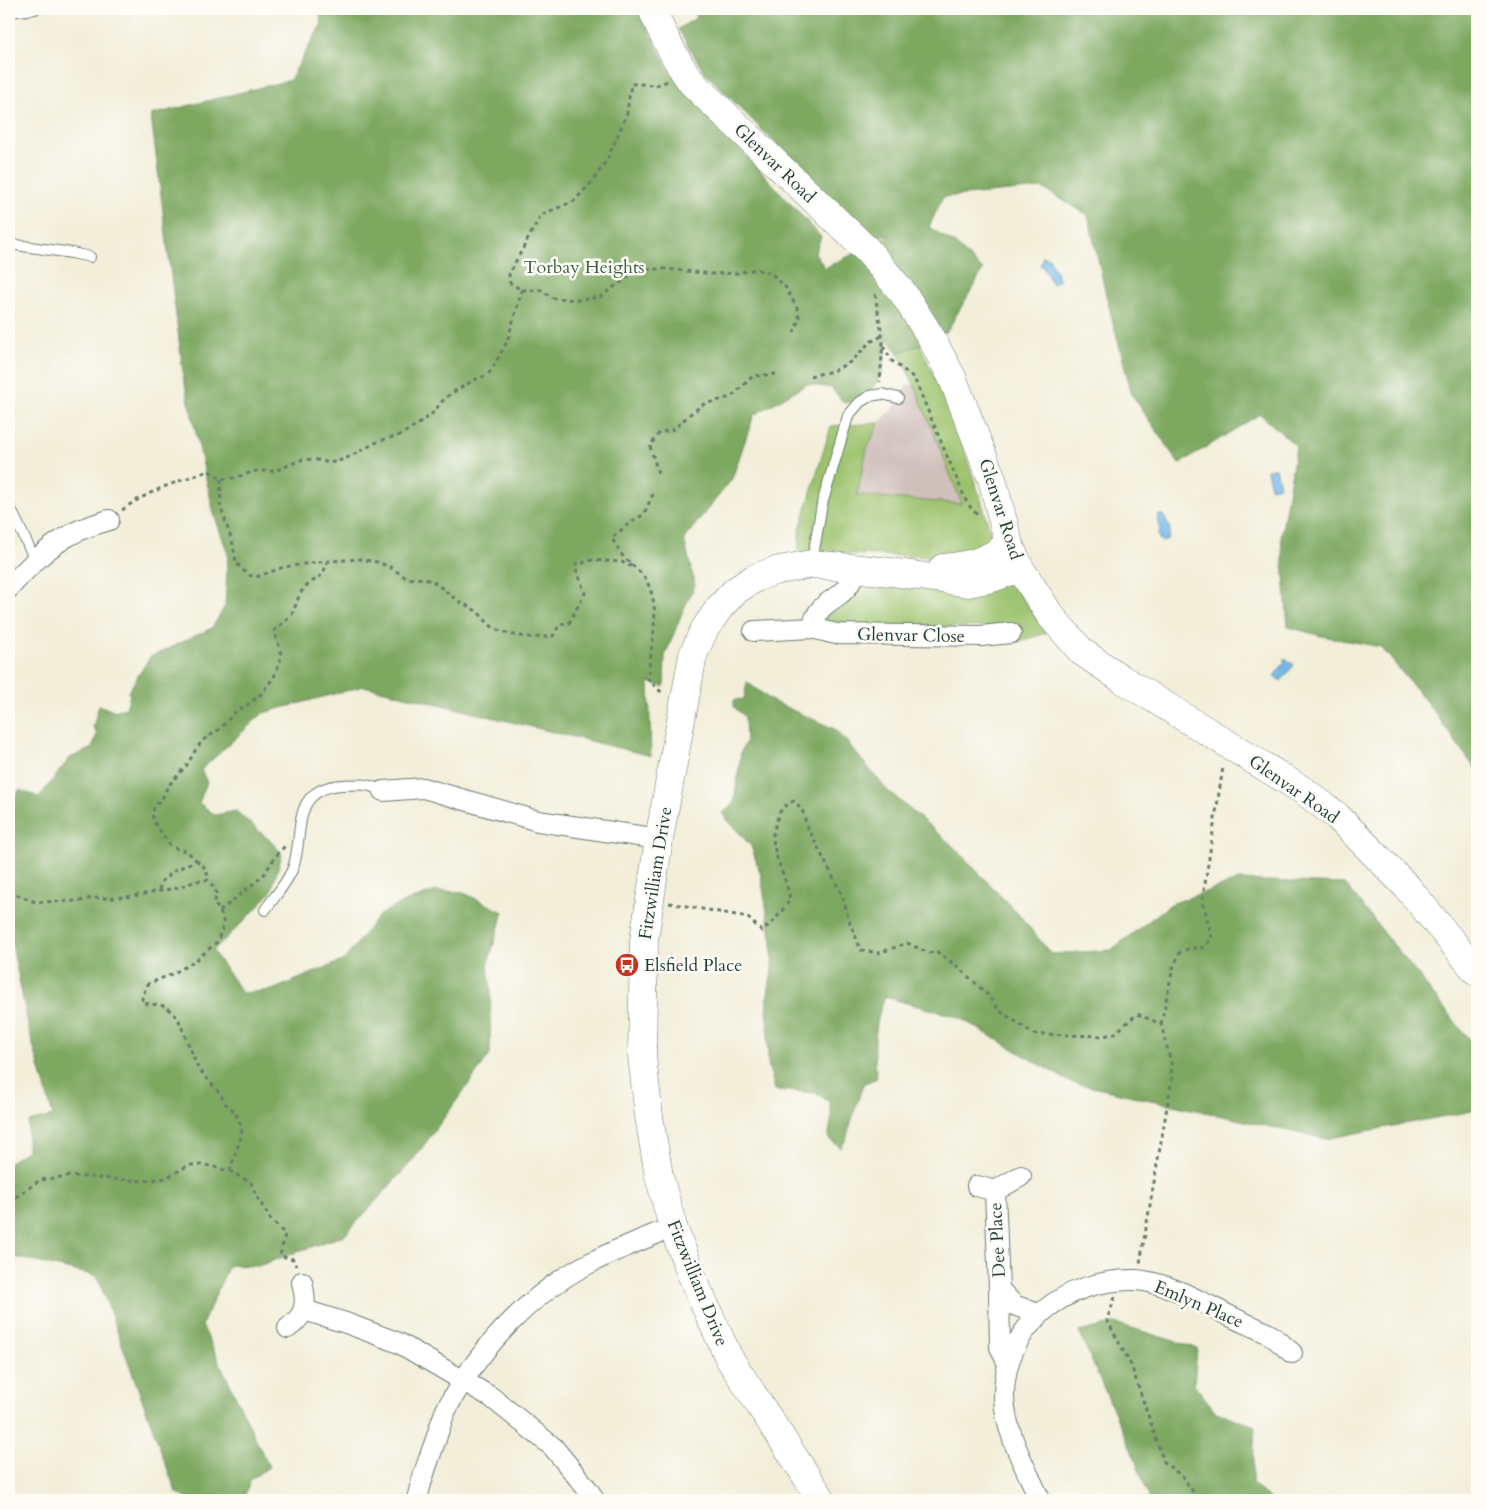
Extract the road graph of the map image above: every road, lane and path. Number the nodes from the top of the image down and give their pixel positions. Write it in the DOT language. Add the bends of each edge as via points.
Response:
graph roads {
  1 [pos="36,9"];
  2 [pos="652,9"];
  3 [pos="9,12"];
  4 [pos="670,78"];
  5 [pos="9,244"];
  6 [pos="90,257"];
  7 [pos="874,287"];
  8 [pos="522,290"];
  9 [pos="794,332"];
  10 [pos="882,336"];
  11 [pos="883,346"];
  12 [pos="777,374"];
  13 [pos="810,376"];
  14 [pos="878,395"];
  15 [pos="898,398"];
  16 [pos="658,473"];
  17 [pos="220,479"];
  18 [pos="654,494"];
  19 [pos="9,505"];
  20 [pos="109,520"];
  21 [pos="982,522"];
  22 [pos="1015,556"];
  23 [pos="35,560"];
  24 [pos="327,562"];
  25 [pos="812,564"];
  26 [pos="632,565"];
  27 [pos="855,568"];
  28 [pos="9,588"];
  29 [pos="812,628"];
  30 [pos="754,631"];
  31 [pos="1011,633"];
  32 [pos="668,694"];
  33 [pos="1227,743"];
  34 [pos="383,791"];
  35 [pos="659,839"];
  36 [pos="298,840"];
  37 [pos="196,860"];
  38 [pos="208,880"];
  39 [pos="159,890"];
  40 [pos="9,892"];
  41 [pos="688,906"];
  42 [pos="220,910"];
  43 [pos="265,910"];
  44 [pos="1477,972"];
  45 [pos="1161,1024"];
  46 [pos="230,1171"];
  47 [pos="1021,1176"];
  48 [pos="9,1202"];
  49 [pos="673,1227"];
  50 [pos="299,1274"];
  51 [pos="1136,1280"];
  52 [pos="999,1289"];
  53 [pos="304,1310"];
  54 [pos="1109,1312"];
  55 [pos="1038,1314"];
  56 [pos="288,1328"];
  57 [pos="1292,1353"];
  58 [pos="1008,1364"];
  59 [pos="463,1381"];
  60 [pos="417,1500"];
  61 [pos="594,1500"];
  62 [pos="822,1500"];
  63 [pos="1040,1500"];
  64 [pos="1198,1500"];
  1 -- 3 [label="lane"];
  2 -- 22 [label="main road, Glenvar Road" via="663,35 692,83 868,251 903,293 930,334 952,377 992,479"];
  4 -- 8 [label="path" via="657,86 631,84 622,126 608,158 593,181 574,201 541,215 520,251 508,274 510,283"];
  5 -- 6 [label="lane"];
  7 -- 10 [label="path"];
  8 -- 9 [label="path" via="540,290 553,298 591,300 639,269 712,274 756,269 771,273 786,288 799,315"];
  8 -- 17 [label="path" via="507,342 491,371 458,388 417,425 400,435 379,440 346,459 330,463 303,459 275,471 256,471"];
  10 -- 11 [label="path"];
  10 -- 13 [label="path" via="870,342 852,361 833,371"];
  11 -- 14 [label="path"];
  11 -- 21 [label="path" via="892,361 914,378 967,503"];
  12 -- 16 [label="path" via="753,376 731,397 704,404 674,430 659,433 650,446"];
  14 -- 15 [label="lane"];
  14 -- 25 [label="lane" via="860,402 848,416 822,504"];
  17 -- 20 [label="path" via="209,471 169,485 137,500"];
  17 -- 24 [label="path" via="220,506 236,563 248,575 256,577 284,568"];
  18 -- 26 [label="path" via="644,514 612,538"];
  19 -- 23 [label="lane"];
  20 -- 23 [label="street" via="73,533"];
  22 -- 27 [label="main road, Fitzwilliam Drive" via="992,578 968,583"];
  22 -- 33 [label="main road, Glenvar Road" via="1050,615 1082,652"];
  23 -- 28 [label="street"];
  24 -- 26 [label="path" via="359,559 377,562 408,579 420,578 439,584 477,611 494,628 533,638 553,636 560,624 569,623 585,593 576,566 578,562 591,560"];
  24 -- 37 [label="path" via="317,580 304,588 288,619 274,631 281,652 280,661 262,694 236,711 220,729 203,740 154,807 154,822 169,844 187,851"];
  25 -- 27 [label="main road, Fitzwilliam Drive"];
  25 -- 35 [label="main road, Fitzwilliam Drive" via="755,578 720,607 704,630 693,655"];
  26 -- 32 [label="path" via="644,577 656,609 648,678 660,691"];
  27 -- 29 [label="street" via="849,584 822,606"];
  29 -- 30 [label="street, Glenvar Close"];
  29 -- 31 [label="street, Glenvar Close" via="836,634 980,636"];
  33 -- 44 [label="main road, Glenvar Road" via="1304,791 1336,816 1406,887"];
  33 -- 45 [label="path" via="1202,902 1212,939 1202,948 1180,952 1173,968"];
  34 -- 35 [label="street" via="423,788 538,821"];
  34 -- 36 [label="lane" via="367,784 322,789 309,799 302,814"];
  35 -- 49 [label="main road, Fitzwilliam Drive" via="644,940 642,1056 659,1176"];
  36 -- 42 [label="path" via="287,843 263,876"];
  36 -- 43 [label="lane" via="292,869"];
  37 -- 38 [label="path" via="204,865"];
  37 -- 39 [label="path" via="162,880"];
  38 -- 39 [label="path"];
  38 -- 42 [label="path" via="216,894 214,903"];
  39 -- 40 [label="path" via="114,898 36,902"];
  41 -- 45 [label="path" via="747,917 762,931 775,920 790,900 773,835 779,812 794,801 802,810 842,895 861,950 879,953 907,943 929,953 936,951 958,967 1000,1010 1034,1034 1114,1034 1137,1014"];
  42 -- 46 [label="path" via="224,924 217,942 195,961 148,984 142,996 143,1003 165,1006 178,1018 198,1068 235,1112 242,1133"];
  45 -- 51 [label="path" via="1171,1063 1171,1089"];
  46 -- 48 [label="path" via="205,1165 189,1166 166,1178 145,1181 69,1176 40,1180"];
  46 -- 50 [label="path" via="251,1183 271,1220 285,1234 280,1256 293,1260"];
  47 -- 52 [label="street, Dee Place" via="986,1188"];
  49 -- 59 [label="street" via="589,1263 553,1286 526,1307"];
  49 -- 62 [label="main road, Fitzwilliam Drive" via="729,1358"];
  50 -- 53 [label="street" via="305,1297"];
  51 -- 55 [label="street, Emlyn Place" via="1104,1284 1066,1295"];
  51 -- 57 [label="street, Emlyn Place" via="1184,1294 1271,1336"];
  52 -- 55 [label="street, Dee Place" via="1014,1305"];
  52 -- 58 [label="street, Dee Place" via="1000,1347"];
  53 -- 56 [label="street"];
  53 -- 59 [label="street" via="399,1343"];
  54 -- 64 [label="path" via="1107,1320 1131,1365 1164,1462 1184,1478"];
  55 -- 58 [label="street, Emlyn Place" via="1023,1332"];
  58 -- 63 [label="street, Emlyn Place" via="1004,1396 1006,1414 1012,1436"];
  59 -- 60 [label="street" via="446,1412"];
  59 -- 61 [label="street" via="491,1397 553,1447"];
}
